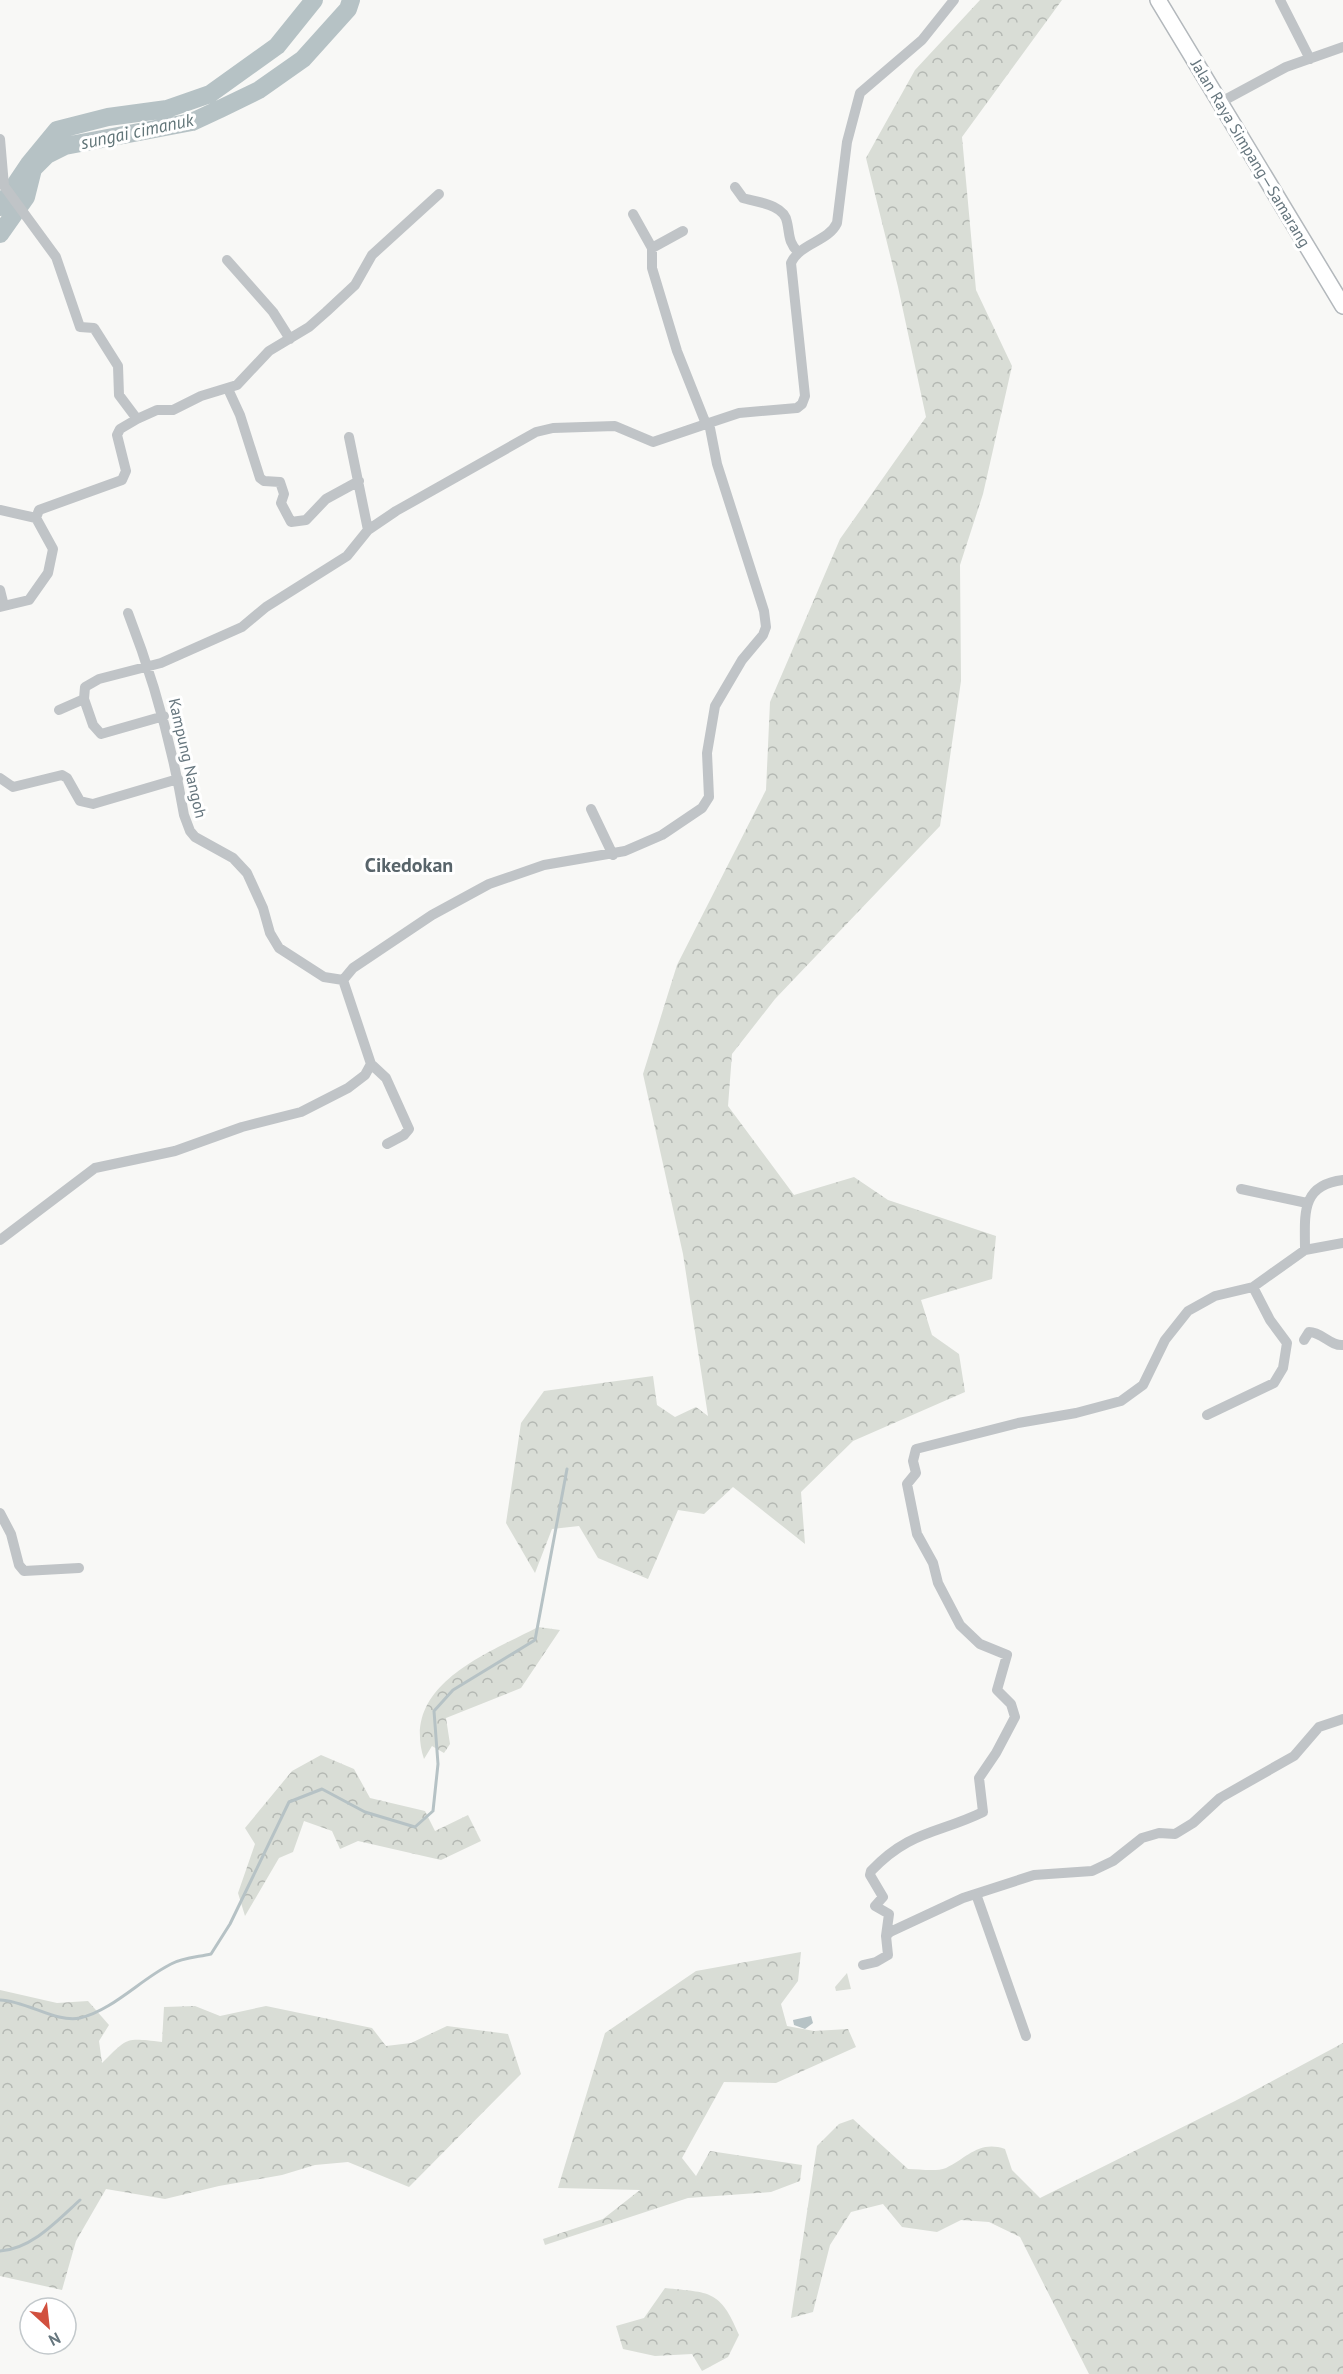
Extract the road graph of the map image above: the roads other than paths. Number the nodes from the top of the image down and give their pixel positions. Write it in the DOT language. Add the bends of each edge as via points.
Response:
graph roads {
  1 [pos="954,0"];
  2 [pos="1158,0"];
  3 [pos="1280,0"];
  4 [pos="1343,47"];
  5 [pos="1310,60"];
  6 [pos="1221,102"];
  7 [pos="0,139"];
  8 [pos="735,187"];
  9 [pos="439,194"];
  10 [pos="633,214"];
  11 [pos="683,231"];
  12 [pos="652,248"];
  13 [pos="798,252"];
  14 [pos="227,260"];
  15 [pos="1343,306"];
  16 [pos="290,339"];
  17 [pos="228,389"];
  18 [pos="137,419"];
  19 [pos="707,424"];
  20 [pos="349,437"];
  21 [pos="359,481"];
  22 [pos="0,510"];
  23 [pos="36,518"];
  24 [pos="368,530"];
  25 [pos="0,591"];
  26 [pos="2,607"];
  27 [pos="128,613"];
  28 [pos="149,666"];
  29 [pos="84,699"];
  30 [pos="58,710"];
  31 [pos="165,716"];
  32 [pos="0,778"];
  33 [pos="178,779"];
  34 [pos="591,809"];
  35 [pos="613,855"];
  36 [pos="343,980"];
  37 [pos="371,1064"];
  38 [pos="387,1144"];
  39 [pos="1343,1180"];
  40 [pos="1241,1189"];
  41 [pos="1307,1203"];
  42 [pos="0,1240"];
  43 [pos="1343,1243"];
  44 [pos="1305,1250"];
  45 [pos="1253,1287"];
  46 [pos="1304,1340"];
  47 [pos="1343,1346"];
  48 [pos="1207,1415"];
  49 [pos="0,1513"];
  50 [pos="79,1568"];
  51 [pos="1343,1719"];
  52 [pos="976,1894"];
  53 [pos="886,1936"];
  54 [pos="863,1965"];
  55 [pos="1026,2036"];
  1 -- 13 [label="street" via="922,40 860,93 847,142 837,224"];
  2 -- 6 [label="main road, Jalan Raya Simpang—Samarang"];
  3 -- 5 [label="street"];
  4 -- 5 [label="street"];
  5 -- 6 [label="street" via="1279,70"];
  6 -- 15 [label="main road, Jalan Raya Simpang—Samarang"];
  7 -- 18 [label="street" via="3,181 56,257 81,329 94,327 111,352 118,366 119,395"];
  8 -- 13 [label="street" via="743,198 760,201 782,213 787,219 789,239"];
  9 -- 16 [label="street" via="372,255 355,285 318,320"];
  10 -- 12 [label="street"];
  11 -- 12 [label="street"];
  12 -- 19 [label="street" via="652,268 677,351"];
  13 -- 19 [label="street" via="790,270 803,402 797,408 739,413"];
  14 -- 16 [label="street" via="273,312"];
  16 -- 17 [label="street" via="263,356 237,385"];
  17 -- 18 [label="street"];
  17 -- 21 [label="street" via="260,478 264,482 280,482 284,494 281,503 291,522 306,520 326,500"];
  18 -- 23 [label="street" via="117,435 126,471 122,480 46,506"];
  19 -- 24 [label="street" via="652,442 615,426 536,432"];
  19 -- 35 [label="street" via="764,611 765,632 742,660 715,706 707,753 710,790 706,803 692,817 662,835"];
  20 -- 21 [label="street"];
  21 -- 24 [label="street"];
  22 -- 23 [label="street"];
  23 -- 26 [label="street" via="53,549 48,573 29,600"];
  24 -- 28 [label="street" via="347,556 242,627"];
  25 -- 26 [label="street"];
  27 -- 28 [label="street, Kampung Nangoh"];
  28 -- 29 [label="street" via="85,687"];
  28 -- 31 [label="street, Kampung Nangoh"];
  29 -- 30 [label="street"];
  29 -- 31 [label="street" via="98,733"];
  31 -- 33 [label="street, Kampung Nangoh"];
  32 -- 33 [label="street" via="13,787 62,776 80,801 93,804"];
  33 -- 36 [label="street, Kampung Nangoh" via="190,831 244,868 273,940 284,952 324,977"];
  34 -- 35 [label="street"];
  35 -- 36 [label="street" via="544,866 489,884 432,915 353,968"];
  36 -- 37 [label="street"];
  37 -- 38 [label="street" via="386,1078 409,1129"];
  37 -- 42 [label="street" via="365,1075 348,1088 301,1112 242,1127 175,1151 95,1168"];
  39 -- 41 [label="street" via="1324,1184 1310,1195"];
  40 -- 41 [label="street"];
  41 -- 44 [label="street"];
  43 -- 44 [label="street"];
  44 -- 45 [label="street"];
  45 -- 48 [label="street" via="1287,1343 1283,1368 1271,1386"];
  45 -- 53 [label="street" via="1215,1296 1188,1311 1165,1340 1143,1385 1121,1401 916,1449 916,1473 907,1484 917,1534 963,1630 980,1644 1007,1655 997,1690 1011,1704 1015,1717 979,1778 983,1812 901,1844 872,1871 870,1875 883,1897 874,1906 889,1916"];
  46 -- 47 [label="street" via="1309,1332 1314,1332"];
  49 -- 50 [label="street" via="24,1571"];
  51 -- 52 [label="street" via="1319,1728 1294,1756 1220,1798 1175,1834 1142,1838 1092,1871 1034,1875"];
  52 -- 53 [label="street"];
  52 -- 55 [label="street"];
  53 -- 54 [label="street" via="888,1955"];
}
